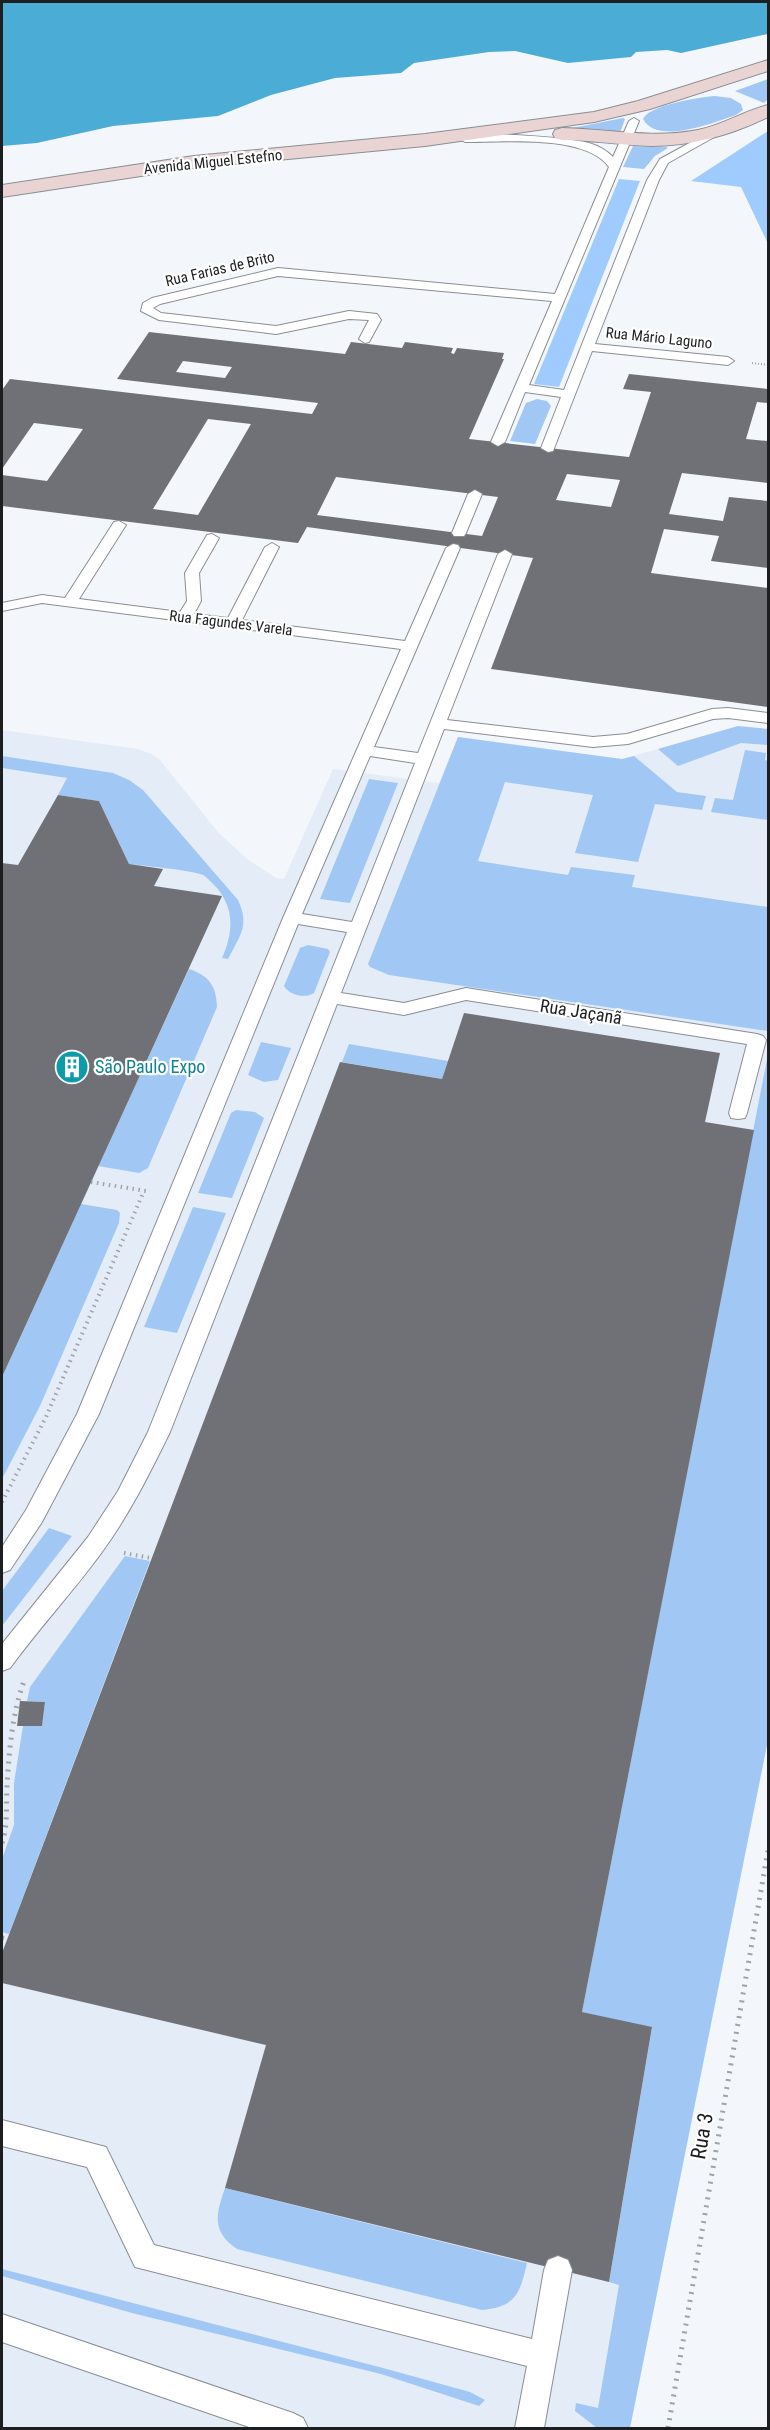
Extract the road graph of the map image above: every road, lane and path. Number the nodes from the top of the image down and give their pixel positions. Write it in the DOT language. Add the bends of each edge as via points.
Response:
graph roads {
  1 [pos="768,65"];
  2 [pos="690,90"];
  3 [pos="730,94"];
  4 [pos="644,105"];
  5 [pos="759,108"];
  6 [pos="631,130"];
  7 [pos="719,130"];
  8 [pos="465,139"];
  9 [pos="426,140"];
  10 [pos="614,166"];
  11 [pos="2,191"];
  12 [pos="559,298"];
  13 [pos="365,339"];
  14 [pos="588,347"];
  15 [pos="728,361"];
  16 [pos="521,388"];
  17 [pos="569,394"];
  18 [pos="498,442"];
  19 [pos="548,448"];
  20 [pos="475,494"];
  21 [pos="119,525"];
  22 [pos="212,538"];
  23 [pos="272,547"];
  24 [pos="505,554"];
  25 [pos="70,602"];
  26 [pos="2,607"];
  27 [pos="185,617"];
  28 [pos="233,623"];
  29 [pos="410,646"];
  30 [pos="768,718"];
  31 [pos="438,724"];
  32 [pos="365,751"];
  33 [pos="424,759"];
  34 [pos="292,918"];
  35 [pos="357,928"];
  36 [pos="332,997"];
  37 [pos="738,1113"];
  38 [pos="91,1182"];
  39 [pos="144,1191"];
  40 [pos="176,1196"];
  41 [pos="2,1502"];
  42 [pos="121,1552"];
  43 [pos="151,1558"];
  44 [pos="2,1564"];
  45 [pos="2,1661"];
  46 [pos="29,1674"];
  47 [pos="2,1843"];
  48 [pos="768,1850"];
  49 [pos="2,2133"];
  50 [pos="558,2270"];
  51 [pos="2,2328"];
  52 [pos="542,2356"];
  53 [pos="293,2428"];
  54 [pos="530,2428"];
  55 [pos="668,2428"];
  1 -- 2 [label="main road, Avenida Miguel Estefno"];
  2 -- 3 [label="main road"];
  2 -- 4 [label="main road, Avenida Miguel Estefno"];
  4 -- 6 [label="main road"];
  4 -- 9 [label="main road, Avenida Miguel Estefno" via="594,117"];
  5 -- 7 [label="main road, Avenida Miguel Estefno"];
  6 -- 7 [label="main road, Avenida Miguel Estefno" via="681,138"];
  6 -- 8 [label="main road, Avenida Miguel Estefno"];
  6 -- 10 [label="lane"];
  7 -- 14 [label="lane" via="661,165"];
  8 -- 9 [label="main road, Avenida Miguel Estefno"];
  8 -- 10 [label="lane" via="588,147 609,158"];
  9 -- 11 [label="main road, Avenida Miguel Estefno" via="194,162"];
  10 -- 12 [label="lane"];
  12 -- 13 [label="lane, Rua Farias de Brito" via="278,272 147,306 147,311 159,316 276,330 350,315 373,317"];
  12 -- 16 [label="lane"];
  14 -- 15 [label="lane, Rua Mário Laguno"];
  14 -- 17 [label="lane"];
  16 -- 17 [label="lane"];
  16 -- 18 [label="lane"];
  17 -- 19 [label="lane"];
  20 -- 29 [label="lane"];
  21 -- 25 [label="lane"];
  22 -- 27 [label="lane" via="192,573 194,601"];
  23 -- 28 [label="lane"];
  24 -- 31 [label="lane"];
  25 -- 26 [label="lane, Rua Fagundes Varela" via="35,598"];
  25 -- 27 [label="lane, Rua Fagundes Varela"];
  27 -- 28 [label="lane, Rua Fagundes Varela"];
  28 -- 29 [label="lane, Rua Fagundes Varela"];
  29 -- 32 [label="lane"];
  30 -- 31 [label="lane" via="712,714 611,742"];
  31 -- 33 [label="lane"];
  32 -- 33 [label="lane"];
  32 -- 34 [label="lane"];
  33 -- 35 [label="lane"];
  34 -- 35 [label="lane"];
  34 -- 40 [label="lane"];
  35 -- 36 [label="lane"];
  36 -- 37 [label="lane, Rua Jaçanã" via="404,1009 466,994 757,1040"];
  36 -- 45 [label="lane" via="159,1432 135,1482 86,1556"];
  38 -- 39 [label="path"];
  39 -- 40 [label="path"];
  39 -- 41 [label="path" via="46,1417"];
  40 -- 44 [label="lane" via="88,1414 34,1516"];
  42 -- 43 [label="path"];
  46 -- 47 [label="path" via="21,1689 14,1732 8,1818"];
  48 -- 55 [label="path, Rua 3"];
  49 -- 52 [label="lane" via="96,2156 145,2257"];
  50 -- 52 [label="lane"];
  51 -- 53 [label="lane"];
  52 -- 54 [label="lane"];
}
